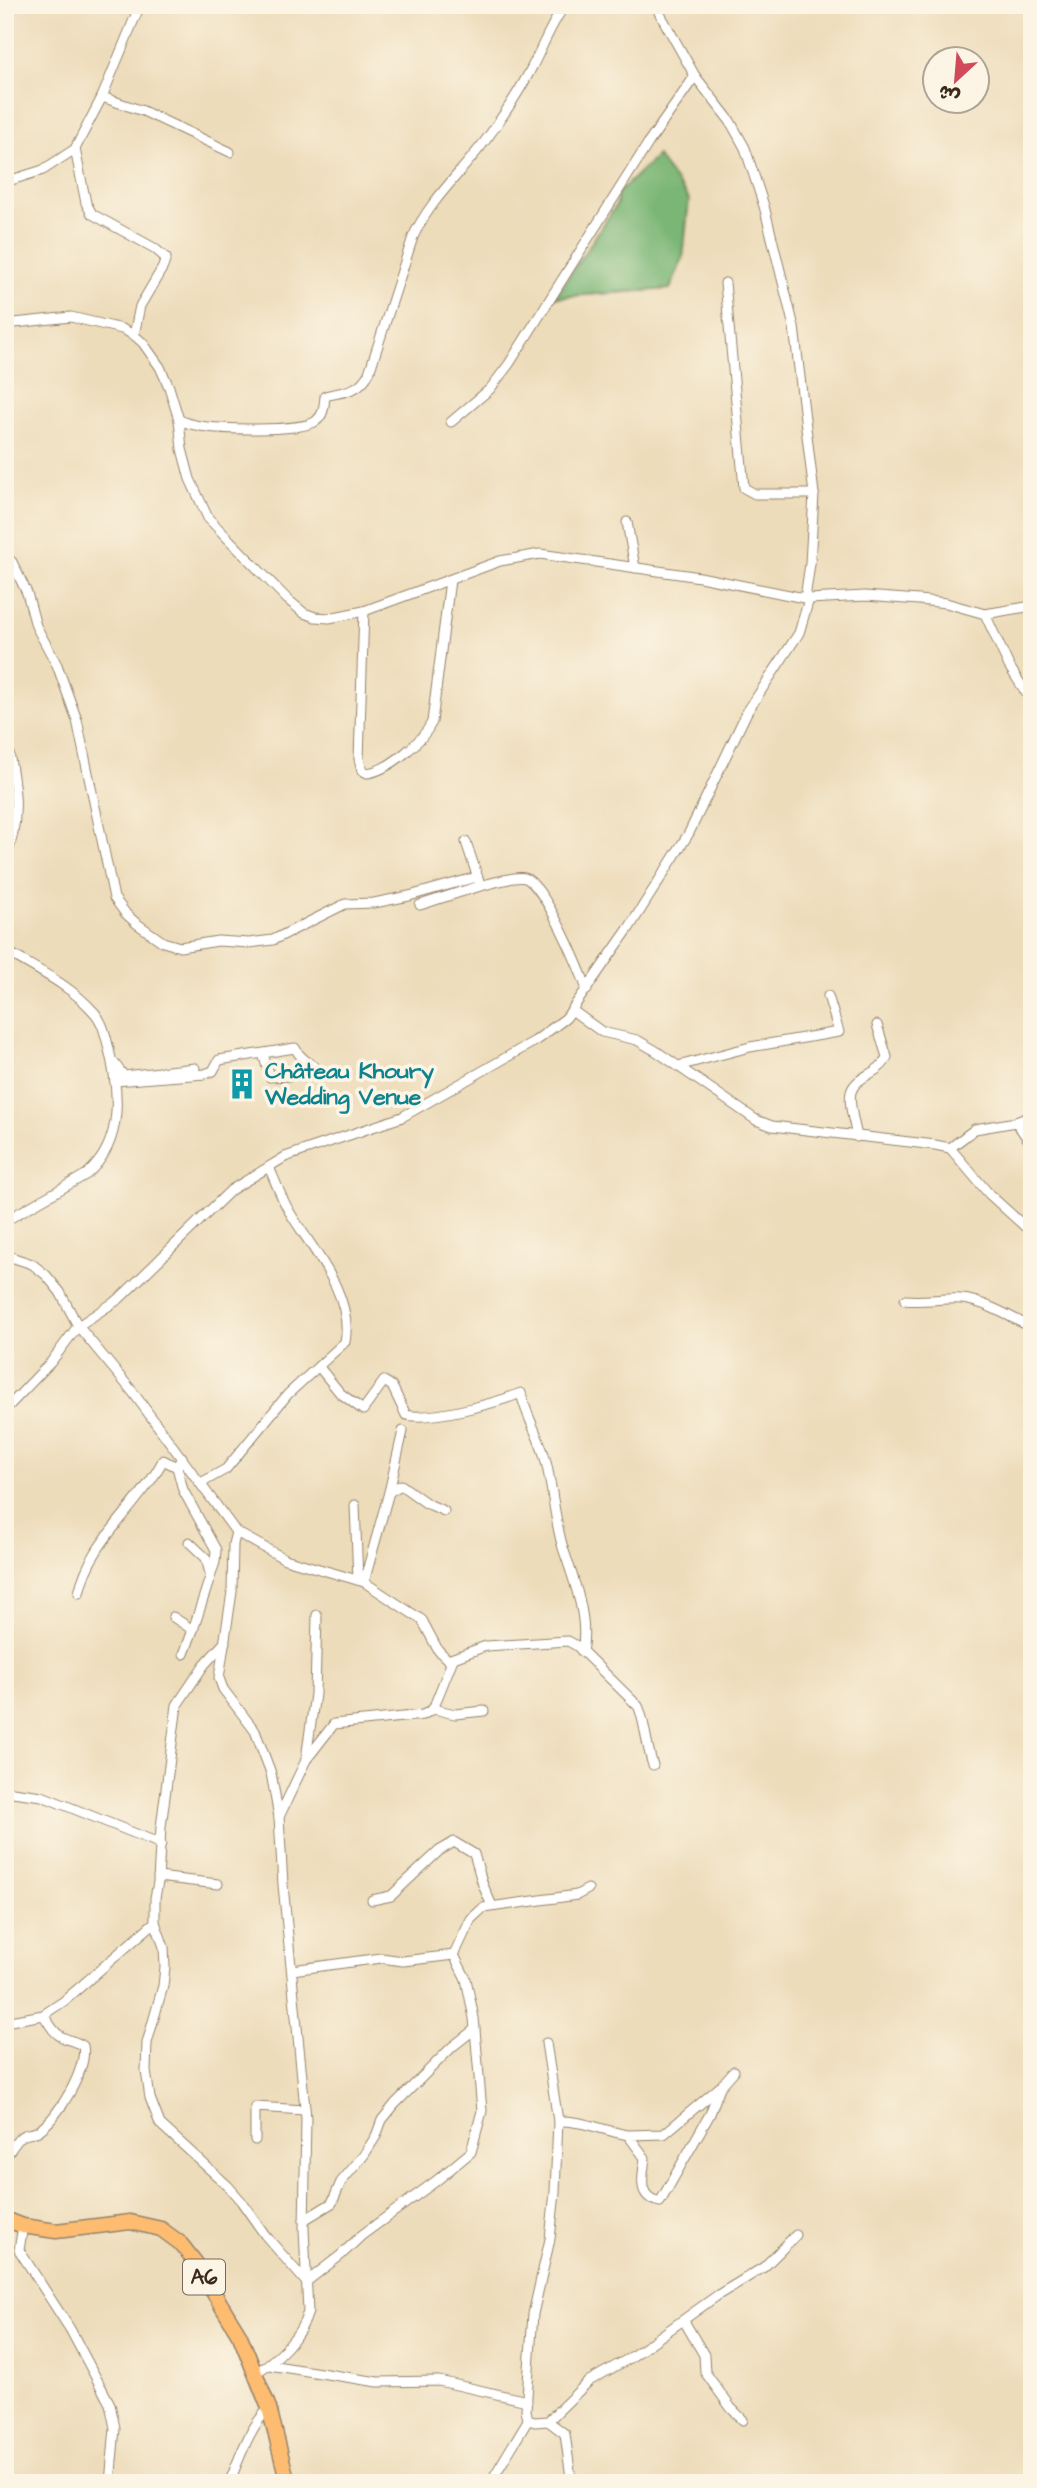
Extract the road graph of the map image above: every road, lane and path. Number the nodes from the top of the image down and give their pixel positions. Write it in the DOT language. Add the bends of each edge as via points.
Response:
graph roads {
  1 [pos="140,5"];
  2 [pos="565,5"];
  3 [pos="655,5"];
  4 [pos="695,76"];
  5 [pos="102,97"];
  6 [pos="75,149"];
  7 [pos="230,152"];
  8 [pos="5,182"];
  9 [pos="724,282"];
  10 [pos="5,324"];
  11 [pos="134,335"];
  12 [pos="179,420"];
  13 [pos="451,422"];
  14 [pos="814,494"];
  15 [pos="627,522"];
  16 [pos="5,556"];
  17 [pos="635,568"];
  18 [pos="450,580"];
  19 [pos="807,599"];
  20 [pos="1032,606"];
  21 [pos="364,611"];
  22 [pos="985,614"];
  23 [pos="1032,702"];
  24 [pos="5,733"];
  25 [pos="466,842"];
  26 [pos="5,859"];
  27 [pos="479,881"];
  28 [pos="420,905"];
  29 [pos="5,950"];
  30 [pos="587,990"];
  31 [pos="828,996"];
  32 [pos="573,1011"];
  33 [pos="877,1026"];
  34 [pos="263,1054"];
  35 [pos="113,1061"];
  36 [pos="678,1066"];
  37 [pos="195,1068"];
  38 [pos="115,1081"];
  39 [pos="1032,1116"];
  40 [pos="1016,1122"];
  41 [pos="857,1137"];
  42 [pos="1032,1145"];
  43 [pos="950,1148"];
  44 [pos="269,1167"];
  45 [pos="5,1221"];
  46 [pos="1032,1233"];
  47 [pos="5,1255"];
  48 [pos="905,1300"];
  49 [pos="78,1326"];
  50 [pos="1032,1328"];
  51 [pos="319,1367"];
  52 [pos="5,1410"];
  53 [pos="402,1431"];
  54 [pos="182,1457"];
  55 [pos="177,1467"];
  56 [pos="201,1483"];
  57 [pos="389,1492"];
  58 [pos="355,1504"];
  59 [pos="444,1511"];
  60 [pos="236,1532"];
  61 [pos="189,1542"];
  62 [pos="211,1575"];
  63 [pos="361,1581"];
  64 [pos="79,1593"];
  65 [pos="317,1615"];
  66 [pos="173,1617"];
  67 [pos="193,1630"];
  68 [pos="225,1642"];
  69 [pos="582,1652"];
  70 [pos="184,1654"];
  71 [pos="453,1659"];
  72 [pos="433,1709"];
  73 [pos="484,1711"];
  74 [pos="306,1760"];
  75 [pos="653,1765"];
  76 [pos="5,1791"];
  77 [pos="279,1817"];
  78 [pos="161,1844"];
  79 [pos="158,1877"];
  80 [pos="218,1884"];
  81 [pos="588,1889"];
  82 [pos="372,1900"];
  83 [pos="492,1906"];
  84 [pos="155,1922"];
  85 [pos="454,1955"];
  86 [pos="292,1970"];
  87 [pos="43,2015"];
  88 [pos="5,2022"];
  89 [pos="475,2029"];
  90 [pos="546,2043"];
  91 [pos="734,2071"];
  92 [pos="720,2087"];
  93 [pos="305,2110"];
  94 [pos="558,2121"];
  95 [pos="628,2135"];
  96 [pos="255,2140"];
  97 [pos="5,2158"];
  98 [pos="5,2219"];
  99 [pos="304,2220"];
  100 [pos="23,2226"];
  101 [pos="796,2235"];
  102 [pos="306,2282"];
  103 [pos="684,2321"];
  104 [pos="263,2369"];
  105 [pos="527,2401"];
  106 [pos="269,2409"];
  107 [pos="528,2420"];
  108 [pos="743,2420"];
  109 [pos="548,2421"];
  110 [pos="110,2483"];
  111 [pos="229,2483"];
  112 [pos="288,2483"];
  113 [pos="490,2483"];
  114 [pos="576,2483"];
  1 -- 5 [label="street"];
  2 -- 12 [label="street" via="492,133 420,222 364,384 326,396 320,418 308,426 210,427"];
  3 -- 4 [label="street"];
  4 -- 13 [label="street" via="509,364 490,389"];
  4 -- 14 [label="street" via="730,121 754,169 794,327"];
  5 -- 6 [label="street"];
  5 -- 7 [label="street"];
  6 -- 8 [label="street" via="43,170"];
  6 -- 11 [label="street" via="92,214 166,258 143,300"];
  9 -- 14 [label="street" via="744,488 755,495"];
  10 -- 11 [label="street" via="71,317"];
  11 -- 12 [label="street" via="160,367"];
  12 -- 21 [label="street" via="190,479 208,518 304,612 329,618"];
  14 -- 19 [label="street"];
  15 -- 17 [label="street"];
  16 -- 27 [label="street" via="23,585 79,728 114,898 153,936 180,947 218,941 263,942 287,935 345,904 374,903"];
  17 -- 18 [label="street" via="529,555"];
  17 -- 19 [label="street"];
  18 -- 21 [label="street"];
  18 -- 21 [label="street" via="432,722 425,736 389,764 367,772 359,759"];
  19 -- 22 [label="street" via="919,600"];
  19 -- 30 [label="street" via="799,633 747,712 689,833"];
  20 -- 22 [label="street"];
  22 -- 23 [label="street"];
  24 -- 26 [label="street" via="17,817"];
  25 -- 27 [label="street"];
  27 -- 28 [label="street"];
  27 -- 30 [label="street" via="522,878 534,884 580,967"];
  29 -- 35 [label="street" via="46,973 94,1012"];
  30 -- 32 [label="street"];
  31 -- 36 [label="street" via="839,1032 750,1047"];
  32 -- 36 [label="street" via="603,1032 637,1041"];
  32 -- 44 [label="street" via="535,1041 410,1113 285,1157"];
  33 -- 41 [label="street" via="887,1057 880,1068 856,1083 851,1093"];
  34 -- 34 [label="street" via="295,1048 301,1060 323,1074 270,1077"];
  34 -- 38 [label="street" via="219,1060 214,1071 205,1074"];
  35 -- 37 [label="street" via="124,1076"];
  35 -- 38 [label="street"];
  36 -- 41 [label="street" via="764,1124"];
  38 -- 45 [label="street" via="113,1136 98,1164"];
  39 -- 40 [label="street"];
  40 -- 42 [label="street"];
  40 -- 43 [label="street" via="975,1129"];
  41 -- 43 [label="street"];
  43 -- 46 [label="street" via="989,1194"];
  44 -- 49 [label="street" via="223,1197 119,1298"];
  44 -- 51 [label="street" via="345,1313 345,1342"];
  47 -- 49 [label="street" via="32,1264 46,1275"];
  48 -- 50 [label="street" via="962,1299"];
  49 -- 52 [label="street"];
  49 -- 54 [label="street"];
  51 -- 56 [label="street" via="271,1412 226,1469"];
  51 -- 69 [label="street" via="340,1393 363,1409 384,1381 392,1386 409,1416 429,1416 521,1393 544,1455 560,1536 573,1574 586,1633"];
  53 -- 57 [label="street"];
  54 -- 55 [label="street"];
  54 -- 56 [label="street"];
  55 -- 62 [label="street" via="183,1490 216,1550"];
  55 -- 64 [label="street" via="163,1460 91,1560"];
  56 -- 60 [label="street"];
  57 -- 59 [label="street" via="401,1485"];
  57 -- 63 [label="street"];
  58 -- 63 [label="street"];
  60 -- 63 [label="street" via="285,1559"];
  60 -- 68 [label="street"];
  61 -- 62 [label="street" via="206,1558"];
  62 -- 67 [label="street"];
  63 -- 71 [label="street" via="422,1619 443,1657"];
  65 -- 74 [label="street" via="315,1694"];
  66 -- 67 [label="street"];
  67 -- 70 [label="street"];
  68 -- 77 [label="street" via="219,1683 255,1731 271,1773"];
  68 -- 78 [label="street" via="177,1705"];
  69 -- 71 [label="street" via="568,1641 486,1646"];
  69 -- 75 [label="street" via="642,1712"];
  71 -- 72 [label="street"];
  72 -- 73 [label="street" via="455,1714"];
  72 -- 74 [label="street" via="424,1715 334,1724"];
  74 -- 77 [label="street"];
  76 -- 78 [label="street" via="42,1796"];
  77 -- 86 [label="street"];
  78 -- 79 [label="street"];
  79 -- 80 [label="street"];
  79 -- 84 [label="street"];
  81 -- 83 [label="street" via="576,1895"];
  82 -- 83 [label="street" via="391,1896 439,1851 454,1843 474,1854"];
  83 -- 85 [label="street" via="471,1919"];
  84 -- 87 [label="street"];
  84 -- 102 [label="street" via="165,1967 146,2043 154,2112 168,2132 242,2201"];
  85 -- 86 [label="street" via="403,1961 381,1958"];
  85 -- 89 [label="street" via="466,1979"];
  86 -- 93 [label="street"];
  87 -- 88 [label="street"];
  87 -- 97 [label="street" via="55,2032 83,2046 82,2068 46,2124 22,2136"];
  89 -- 99 [label="street" via="395,2104 364,2155 341,2182 332,2203"];
  89 -- 102 [label="street" via="482,2111 471,2152"];
  90 -- 94 [label="street"];
  91 -- 92 [label="street"];
  92 -- 95 [label="street" via="664,2134"];
  92 -- 95 [label="street" via="710,2114 660,2202 644,2194 645,2158"];
  93 -- 96 [label="street" via="255,2107"];
  93 -- 99 [label="street"];
  94 -- 95 [label="street"];
  94 -- 105 [label="street" via="550,2239 533,2314"];
  98 -- 100 [label="highway, A6"];
  99 -- 102 [label="street"];
  100 -- 104 [label="highway, A6" via="56,2231 130,2222 169,2234 195,2262"];
  100 -- 110 [label="street" via="19,2250 70,2329 110,2404 115,2428"];
  101 -- 103 [label="street" via="764,2267"];
  102 -- 104 [label="street" via="304,2325"];
  103 -- 108 [label="street" via="704,2355 705,2372"];
  103 -- 109 [label="street" via="589,2381"];
  104 -- 105 [label="street" via="378,2382 439,2381"];
  104 -- 106 [label="highway, A6"];
  105 -- 107 [label="street"];
  106 -- 111 [label="street" via="249,2434"];
  106 -- 112 [label="highway, A6"];
  107 -- 109 [label="street"];
  107 -- 113 [label="street"];
  109 -- 114 [label="street" via="565,2434 570,2478"];
}
